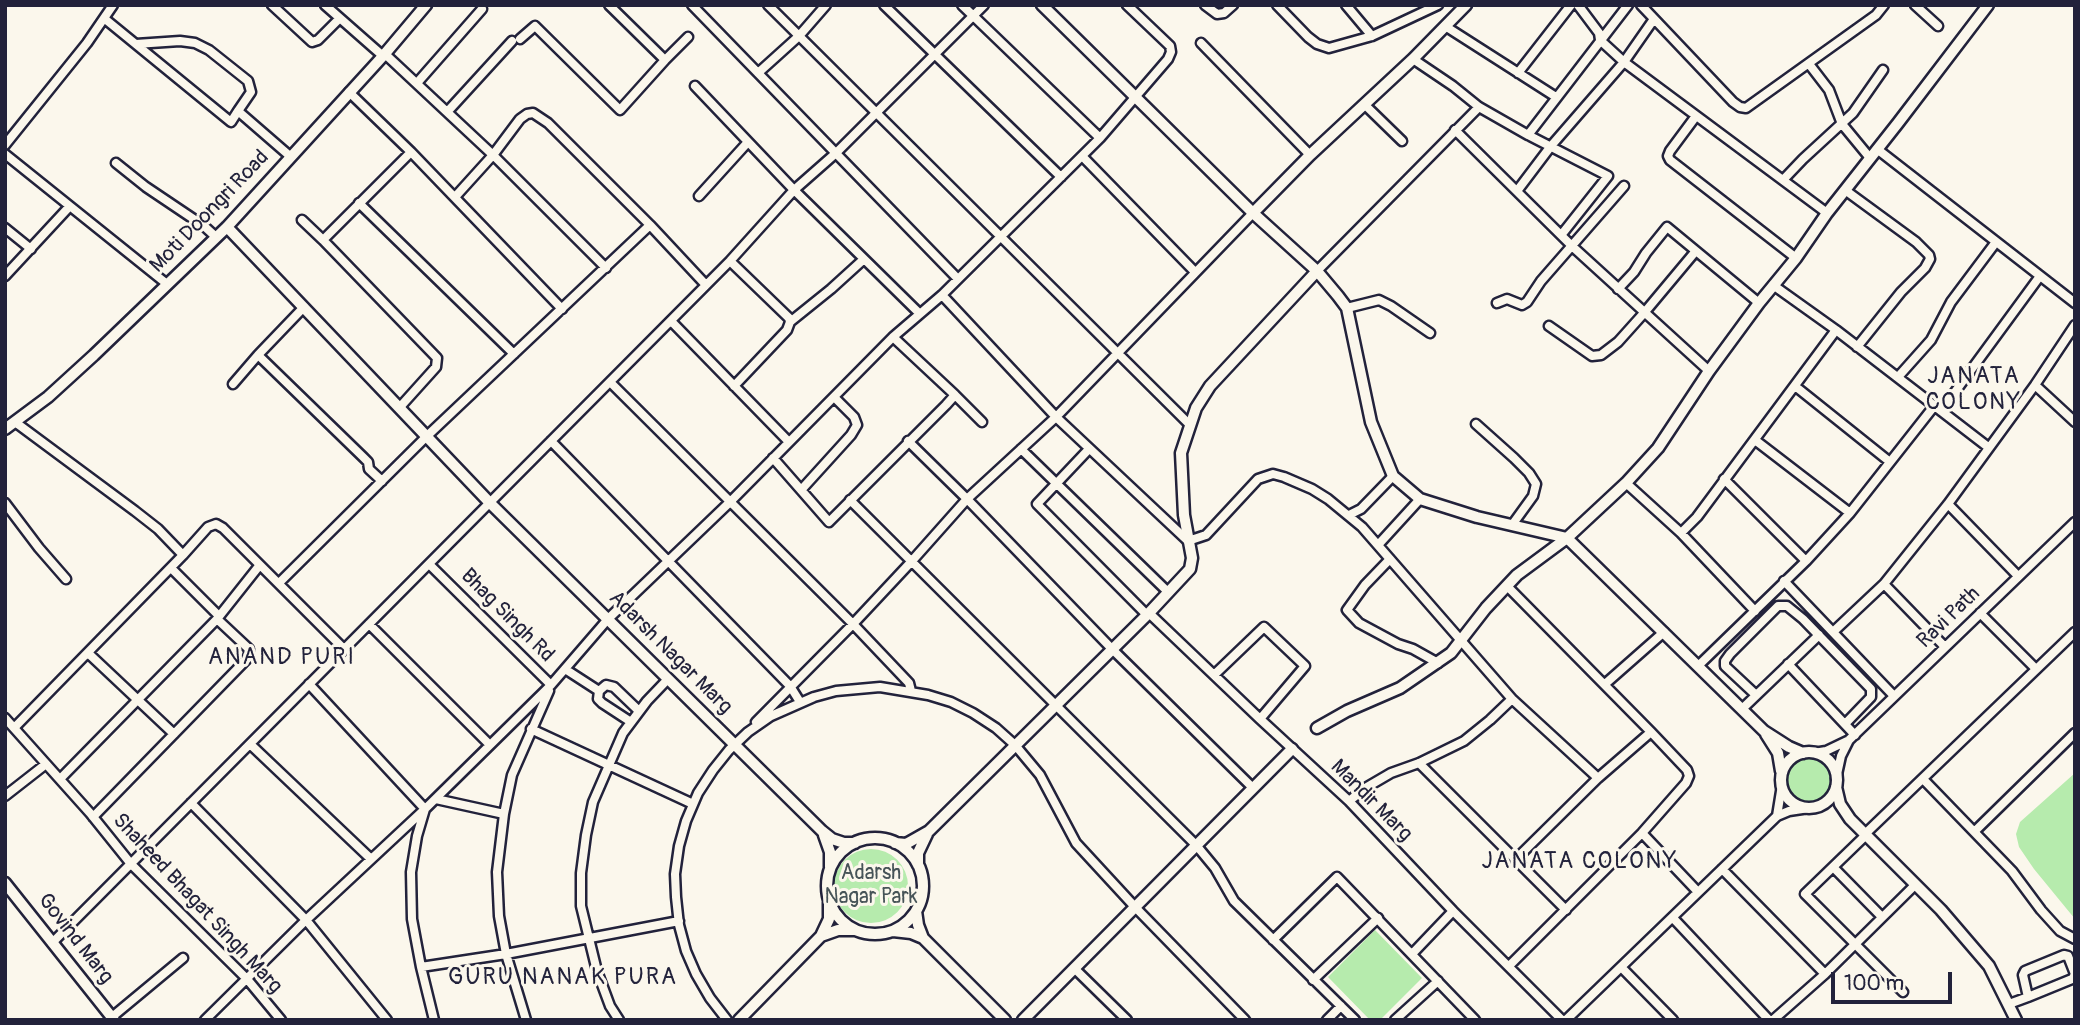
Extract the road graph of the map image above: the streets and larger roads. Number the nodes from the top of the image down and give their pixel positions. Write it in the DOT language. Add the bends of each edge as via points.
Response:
graph roads {
  1 [pos="113,5"];
  2 [pos="272,5"];
  3 [pos="325,5"];
  4 [pos="426,5"];
  5 [pos="609,5"];
  6 [pos="692,5"];
  7 [pos="768,5"];
  8 [pos="827,5"];
  9 [pos="884,5"];
  10 [pos="962,5"];
  11 [pos="984,5"];
  12 [pos="1042,5"];
  13 [pos="1128,5"];
  14 [pos="1205,5"];
  15 [pos="1233,5"];
  16 [pos="1277,5"];
  17 [pos="1346,5"];
  18 [pos="1438,5"];
  19 [pos="1466,5"];
  20 [pos="1571,5"];
  21 [pos="1578,5"];
  22 [pos="1628,5"];
  23 [pos="1642,5"];
  24 [pos="1884,5"];
  25 [pos="1915,5"];
  26 [pos="1988,5"];
  27 [pos="482,9"];
  28 [pos="973,16"];
  29 [pos="105,19"];
  30 [pos="339,19"];
  31 [pos="1654,19"];
  32 [pos="1445,26"];
  33 [pos="1938,26"];
  34 [pos="799,36"];
  35 [pos="1372,36"];
  36 [pos="688,37"];
  37 [pos="1600,40"];
  38 [pos="1201,43"];
  39 [pos="136,44"];
  40 [pos="384,55"];
  41 [pos="933,55"];
  42 [pos="1413,59"];
  43 [pos="665,60"];
  44 [pos="1625,62"];
  45 [pos="1809,64"];
  46 [pos="1883,70"];
  47 [pos="758,73"];
  48 [pos="1518,73"];
  49 [pos="416,83"];
  50 [pos="695,86"];
  51 [pos="349,92"];
  52 [pos="1135,97"];
  53 [pos="1556,97"];
  54 [pos="1364,104"];
  55 [pos="1479,107"];
  56 [pos="238,111"];
  57 [pos="448,111"];
  58 [pos="876,114"];
  59 [pos="1696,116"];
  60 [pos="1842,124"];
  61 [pos="1455,130"];
  62 [pos="1528,135"];
  63 [pos="1100,138"];
  64 [pos="1402,141"];
  65 [pos="748,142"];
  66 [pos="5,145"];
  67 [pos="1551,146"];
  68 [pos="1877,149"];
  69 [pos="411,152"];
  70 [pos="836,153"];
  71 [pos="5,154"];
  72 [pos="494,155"];
  73 [pos="1310,155"];
  74 [pos="1082,156"];
  75 [pos="291,157"];
  76 [pos="1870,158"];
  77 [pos="116,163"];
  78 [pos="1061,177"];
  79 [pos="1783,180"];
  80 [pos="1624,186"];
  81 [pos="794,190"];
  82 [pos="1844,190"];
  83 [pos="1517,191"];
  84 [pos="699,196"];
  85 [pos="455,197"];
  86 [pos="359,203"];
  87 [pos="69,207"];
  88 [pos="1253,213"];
  89 [pos="1827,213"];
  90 [pos="302,220"];
  91 [pos="650,225"];
  92 [pos="227,227"];
  93 [pos="5,228"];
  94 [pos="1562,234"];
  95 [pos="216,237"];
  96 [pos="1001,239"];
  97 [pos="323,240"];
  98 [pos="1996,242"];
  99 [pos="1573,247"];
  100 [pos="31,249"];
  101 [pos="1695,252"];
  102 [pos="1796,258"];
  103 [pos="864,259"];
  104 [pos="730,261"];
  105 [pos="606,268"];
  106 [pos="1317,271"];
  107 [pos="1195,272"];
  108 [pos="5,276"];
  109 [pos="2040,276"];
  110 [pos="958,279"];
  111 [pos="167,285"];
  112 [pos="706,285"];
  113 [pos="1773,285"];
  114 [pos="1618,289"];
  115 [pos="942,295"];
  116 [pos="1497,303"];
  117 [pos="1759,303"];
  118 [pos="2075,303"];
  119 [pos="304,307"];
  120 [pos="1347,308"];
  121 [pos="562,309"];
  122 [pos="919,313"];
  123 [pos="1644,313"];
  124 [pos="671,321"];
  125 [pos="790,322"];
  126 [pos="2075,325"];
  127 [pos="1549,326"];
  128 [pos="1836,330"];
  129 [pos="1430,333"];
  130 [pos="893,337"];
  131 [pos="1857,347"];
  132 [pos="1117,353"];
  133 [pos="514,354"];
  134 [pos="258,355"];
  135 [pos="1709,371"];
  136 [pos="1898,377"];
  137 [pos="610,382"];
  138 [pos="233,384"];
  139 [pos="2035,385"];
  140 [pos="734,386"];
  141 [pos="1794,386"];
  142 [pos="955,395"];
  143 [pos="834,397"];
  144 [pos="400,407"];
  145 [pos="1938,408"];
  146 [pos="1056,417"];
  147 [pos="15,422"];
  148 [pos="982,422"];
  149 [pos="2075,422"];
  150 [pos="1476,424"];
  151 [pos="1190,425"];
  152 [pos="5,429"];
  153 [pos="426,436"];
  154 [pos="1755,440"];
  155 [pos="551,441"];
  156 [pos="908,441"];
  157 [pos="789,442"];
  158 [pos="1988,447"];
  159 [pos="1021,449"];
  160 [pos="1089,449"];
  161 [pos="773,458"];
  162 [pos="1890,462"];
  163 [pos="1393,476"];
  164 [pos="1724,479"];
  165 [pos="382,481"];
  166 [pos="1056,483"];
  167 [pos="1626,483"];
  168 [pos="802,489"];
  169 [pos="967,499"];
  170 [pos="1420,499"];
  171 [pos="850,500"];
  172 [pos="731,501"];
  173 [pos="5,503"];
  174 [pos="490,503"];
  175 [pos="1948,504"];
  176 [pos="1850,513"];
  177 [pos="1349,515"];
  178 [pos="2075,522"];
  179 [pos="1512,525"];
  180 [pos="1681,533"];
  181 [pos="1567,538"];
  182 [pos="1188,541"];
  183 [pos="1378,545"];
  184 [pos="183,555"];
  185 [pos="1390,559"];
  186 [pos="669,561"];
  187 [pos="1805,561"];
  188 [pos="911,562"];
  189 [pos="429,564"];
  190 [pos="259,565"];
  191 [pos="171,568"];
  192 [pos="2018,576"];
  193 [pos="66,579"];
  194 [pos="1784,581"];
  195 [pos="279,583"];
  196 [pos="1884,584"];
  197 [pos="1507,586"];
  198 [pos="1168,592"];
  199 [pos="1755,611"];
  200 [pos="1812,611"];
  201 [pos="1980,613"];
  202 [pos="1148,614"];
  203 [pos="218,617"];
  204 [pos="608,619"];
  205 [pos="1803,619"];
  206 [pos="853,624"];
  207 [pos="369,625"];
  208 [pos="1664,632"];
  209 [pos="1833,632"];
  210 [pos="2075,632"];
  211 [pos="1732,633"];
  212 [pos="1819,635"];
  213 [pos="1461,641"];
  214 [pos="1742,644"];
  215 [pos="1945,647"];
  216 [pos="344,649"];
  217 [pos="1112,649"];
  218 [pos="88,653"];
  219 [pos="1438,663"];
  220 [pos="1788,664"];
  221 [pos="1698,666"];
  222 [pos="1864,666"];
  223 [pos="565,669"];
  224 [pos="2036,669"];
  225 [pos="1214,674"];
  226 [pos="1856,674"];
  227 [pos="668,679"];
  228 [pos="309,684"];
  229 [pos="1605,684"];
  230 [pos="551,685"];
  231 [pos="790,686"];
  232 [pos="599,691"];
  233 [pos="911,691"];
  234 [pos="1756,695"];
  235 [pos="1894,696"];
  236 [pos="1512,699"];
  237 [pos="137,700"];
  238 [pos="800,702"];
  239 [pos="1055,705"];
  240 [pos="1742,709"];
  241 [pos="639,711"];
  242 [pos="5,718"];
  243 [pos="1260,719"];
  244 [pos="631,722"];
  245 [pos="1845,724"];
  246 [pos="14,728"];
  247 [pos="1317,728"];
  248 [pos="531,729"];
  249 [pos="1764,731"];
  250 [pos="1651,732"];
  251 [pos="2075,733"];
  252 [pos="174,734"];
  253 [pos="1852,738"];
  254 [pos="250,744"];
  255 [pos="735,744"];
  256 [pos="490,745"];
  257 [pos="1015,745"];
  258 [pos="1292,748"];
  259 [pos="1809,753"];
  260 [pos="1419,763"];
  261 [pos="46,764"];
  262 [pos="608,765"];
  263 [pos="1598,778"];
  264 [pos="60,779"];
  265 [pos="1923,779"];
  266 [pos="1781,780"];
  267 [pos="1836,783"];
  268 [pos="1253,788"];
  269 [pos="5,796"];
  270 [pos="436,799"];
  271 [pos="1349,801"];
  272 [pos="191,803"];
  273 [pos="693,804"];
  274 [pos="1813,808"];
  275 [pos="425,809"];
  276 [pos="504,814"];
  277 [pos="1777,816"];
  278 [pos="93,817"];
  279 [pos="1850,818"];
  280 [pos="822,831"];
  281 [pos="929,831"];
  282 [pos="1975,831"];
  283 [pos="1642,833"];
  284 [pos="1866,835"];
  285 [pos="855,843"];
  286 [pos="895,843"];
  287 [pos="1196,845"];
  288 [pos="371,859"];
  289 [pos="1516,859"];
  290 [pos="131,864"];
  291 [pos="918,865"];
  292 [pos="1833,867"];
  293 [pos="1722,869"];
  294 [pos="830,872"];
  295 [pos="5,883"];
  296 [pos="1915,885"];
  297 [pos="1698,892"];
  298 [pos="828,896"];
  299 [pos="1135,907"];
  300 [pos="916,911"];
  301 [pos="1453,911"];
  302 [pos="1566,911"];
  303 [pos="1882,917"];
  304 [pos="1378,918"];
  305 [pos="1673,918"];
  306 [pos="306,920"];
  307 [pos="679,921"];
  308 [pos="857,931"];
  309 [pos="893,931"];
  310 [pos="821,936"];
  311 [pos="589,939"];
  312 [pos="923,939"];
  313 [pos="2075,939"];
  314 [pos="1273,940"];
  315 [pos="52,943"];
  316 [pos="1854,945"];
  317 [pos="506,954"];
  318 [pos="1412,954"];
  319 [pos="183,958"];
  320 [pos="1508,966"];
  321 [pos="421,967"];
  322 [pos="1074,968"];
  323 [pos="1622,968"];
  324 [pos="1825,974"];
  325 [pos="247,979"];
  326 [pos="1313,980"];
  327 [pos="1438,981"];
  328 [pos="1903,992"];
  329 [pos="2028,997"];
  330 [pos="2009,1004"];
  331 [pos="1341,1006"];
  332 [pos="215,1016"];
  333 [pos="113,1018"];
  334 [pos="205,1020"];
  335 [pos="281,1020"];
  336 [pos="387,1020"];
  337 [pos="434,1020"];
  338 [pos="526,1020"];
  339 [pos="619,1020"];
  340 [pos="727,1020"];
  341 [pos="739,1020"];
  342 [pos="1004,1020"];
  343 [pos="1023,1020"];
  344 [pos="1127,1020"];
  345 [pos="1245,1020"];
  346 [pos="1327,1020"];
  347 [pos="1355,1020"];
  348 [pos="1395,1020"];
  349 [pos="1475,1020"];
  350 [pos="1564,1020"];
  351 [pos="1673,1020"];
  352 [pos="1771,1020"];
  353 [pos="2016,1020"];
  1 -- 29 [label="street"];
  2 -- 30 [label="street" via="312,42"];
  3 -- 30 [label="street"];
  4 -- 40 [label="street, Moti Doongri Road"];
  5 -- 43 [label="street"];
  6 -- 47 [label="street"];
  7 -- 34 [label="street"];
  8 -- 34 [label="street"];
  9 -- 41 [label="street"];
  10 -- 28 [label="street"];
  11 -- 28 [label="street"];
  12 -- 52 [label="street"];
  13 -- 52 [label="street" via="1171,52"];
  14 -- 15 [label="street" via="1217,14"];
  16 -- 35 [label="street" via="1308,37 1329,48"];
  17 -- 35 [label="street"];
  18 -- 35 [label="street"];
  19 -- 32 [label="street"];
  20 -- 48 [label="street"];
  21 -- 37 [label="street"];
  22 -- 37 [label="street"];
  23 -- 31 [label="street"];
  24 -- 45 [label="street"];
  25 -- 33 [label="street"];
  26 -- 68 [label="street"];
  27 -- 49 [label="street"];
  28 -- 41 [label="street"];
  28 -- 63 [label="street"];
  29 -- 39 [label="street"];
  29 -- 66 [label="street"];
  30 -- 40 [label="street"];
  31 -- 44 [label="street"];
  31 -- 45 [label="street" via="1740,107 1746,108"];
  32 -- 42 [label="street"];
  32 -- 48 [label="street"];
  34 -- 47 [label="street"];
  34 -- 58 [label="street"];
  36 -- 43 [label="street"];
  37 -- 44 [label="street"];
  37 -- 53 [label="street"];
  38 -- 73 [label="street"];
  39 -- 56 [label="street" via="230,122"];
  39 -- 56 [label="street" via="180,41 209,50 248,81 251,92"];
  40 -- 49 [label="street"];
  40 -- 51 [label="street, Moti Doongri Road"];
  41 -- 58 [label="street"];
  41 -- 78 [label="street"];
  42 -- 54 [label="street"];
  42 -- 55 [label="street"];
  43 -- 57 [label="street" via="620,110 535,26"];
  44 -- 59 [label="street"];
  44 -- 67 [label="street"];
  45 -- 60 [label="street" via="1829,90"];
  46 -- 60 [label="street"];
  47 -- 70 [label="street"];
  48 -- 53 [label="street"];
  49 -- 57 [label="street"];
  50 -- 65 [label="street"];
  51 -- 69 [label="street"];
  51 -- 75 [label="street, Moti Doongri Road"];
  52 -- 63 [label="street"];
  52 -- 88 [label="street"];
  53 -- 62 [label="street"];
  54 -- 64 [label="street"];
  54 -- 73 [label="street"];
  55 -- 61 [label="street"];
  55 -- 62 [label="street"];
  56 -- 75 [label="street"];
  57 -- 72 [label="street"];
  58 -- 70 [label="street"];
  58 -- 96 [label="street"];
  59 -- 79 [label="street"];
  59 -- 102 [label="street" via="1670,151 1670,160"];
  60 -- 76 [label="street"];
  60 -- 79 [label="street"];
  61 -- 83 [label="street"];
  61 -- 106 [label="street"];
  62 -- 67 [label="street"];
  63 -- 74 [label="street"];
  65 -- 81 [label="street"];
  65 -- 84 [label="street"];
  67 -- 83 [label="street"];
  67 -- 94 [label="street" via="1608,176"];
  68 -- 76 [label="street"];
  68 -- 98 [label="street"];
  69 -- 85 [label="street"];
  69 -- 86 [label="street"];
  70 -- 81 [label="street"];
  70 -- 110 [label="street"];
  71 -- 87 [label="street"];
  72 -- 85 [label="street"];
  72 -- 91 [label="street" via="520,119 533,113"];
  72 -- 105 [label="street"];
  73 -- 88 [label="street"];
  74 -- 78 [label="street"];
  74 -- 107 [label="street"];
  75 -- 92 [label="street, Moti Doongri Road"];
  76 -- 82 [label="street"];
  77 -- 95 [label="street"];
  78 -- 96 [label="street"];
  79 -- 89 [label="street"];
  80 -- 99 [label="street"];
  81 -- 103 [label="street"];
  81 -- 104 [label="street"];
  82 -- 89 [label="street"];
  82 -- 131 [label="street" via="1916,242 1930,259"];
  83 -- 94 [label="street"];
  85 -- 121 [label="street"];
  86 -- 97 [label="street"];
  86 -- 133 [label="street"];
  87 -- 100 [label="street"];
  87 -- 111 [label="street"];
  88 -- 106 [label="street"];
  88 -- 107 [label="street"];
  89 -- 102 [label="street"];
  90 -- 97 [label="street"];
  91 -- 105 [label="street"];
  91 -- 112 [label="street"];
  92 -- 95 [label="street, Moti Doongri Road"];
  92 -- 119 [label="street, Adarsh Nagar Marg"];
  93 -- 100 [label="street"];
  94 -- 99 [label="street"];
  95 -- 111 [label="street, Moti Doongri Road"];
  96 -- 110 [label="street"];
  96 -- 132 [label="street"];
  97 -- 144 [label="street" via="437,358 436,367"];
  98 -- 109 [label="street"];
  98 -- 136 [label="street" via="1951,302 1931,340"];
  99 -- 114 [label="street"];
  99 -- 116 [label="street" via="1525,304 1507,299"];
  100 -- 108 [label="street"];
  101 -- 114 [label="street" via="1667,227"];
  101 -- 117 [label="street"];
  101 -- 123 [label="street"];
  102 -- 113 [label="street"];
  103 -- 122 [label="street"];
  103 -- 125 [label="street"];
  104 -- 112 [label="street"];
  104 -- 125 [label="street"];
  105 -- 121 [label="street"];
  106 -- 120 [label="street"];
  106 -- 151 [label="street" via="1210,386"];
  107 -- 132 [label="street"];
  109 -- 118 [label="street"];
  109 -- 145 [label="street"];
  110 -- 115 [label="street"];
  111 -- 147 [label="street, Moti Doongri Road"];
  112 -- 124 [label="street"];
  113 -- 117 [label="street"];
  113 -- 128 [label="street"];
  114 -- 123 [label="street"];
  115 -- 122 [label="street"];
  115 -- 146 [label="street"];
  117 -- 135 [label="street"];
  119 -- 134 [label="street"];
  119 -- 144 [label="street, Adarsh Nagar Marg"];
  120 -- 129 [label="street" via="1379,300"];
  120 -- 163 [label="street" via="1371,422"];
  121 -- 133 [label="street"];
  122 -- 130 [label="street"];
  123 -- 127 [label="street" via="1598,356"];
  123 -- 135 [label="street"];
  124 -- 137 [label="street"];
  124 -- 140 [label="street"];
  125 -- 140 [label="street"];
  126 -- 139 [label="street"];
  128 -- 131 [label="street"];
  128 -- 141 [label="street"];
  130 -- 142 [label="street"];
  130 -- 143 [label="street"];
  131 -- 136 [label="street"];
  132 -- 146 [label="street"];
  132 -- 151 [label="street"];
  133 -- 153 [label="street"];
  134 -- 138 [label="street"];
  134 -- 165 [label="street"];
  135 -- 167 [label="street" via="1658,447"];
  136 -- 145 [label="street"];
  137 -- 155 [label="street"];
  137 -- 172 [label="street"];
  139 -- 149 [label="street"];
  139 -- 158 [label="street"];
  140 -- 157 [label="street"];
  141 -- 154 [label="street"];
  141 -- 162 [label="street"];
  142 -- 148 [label="street"];
  142 -- 156 [label="street"];
  143 -- 157 [label="street"];
  143 -- 168 [label="street" via="857,425"];
  144 -- 153 [label="street, Adarsh Nagar Marg"];
  145 -- 158 [label="street"];
  145 -- 162 [label="street"];
  146 -- 159 [label="street"];
  146 -- 160 [label="street"];
  147 -- 152 [label="street, Moti Doongri Road"];
  147 -- 184 [label="street" via="135,510"];
  150 -- 179 [label="street" via="1536,484"];
  151 -- 182 [label="street" via="1181,453"];
  153 -- 165 [label="street"];
  153 -- 174 [label="street, Adarsh Nagar Marg"];
  154 -- 164 [label="street"];
  154 -- 176 [label="street"];
  155 -- 174 [label="street"];
  155 -- 186 [label="street"];
  156 -- 169 [label="street"];
  156 -- 171 [label="street"];
  157 -- 161 [label="street"];
  158 -- 175 [label="street"];
  159 -- 166 [label="street"];
  159 -- 169 [label="street"];
  160 -- 166 [label="street"];
  160 -- 182 [label="street"];
  161 -- 168 [label="street"];
  161 -- 172 [label="street"];
  162 -- 176 [label="street"];
  163 -- 170 [label="street"];
  163 -- 177 [label="street"];
  164 -- 180 [label="street"];
  164 -- 187 [label="street"];
  165 -- 195 [label="street"];
  166 -- 198 [label="street"];
  166 -- 202 [label="street, Mandir Marg" via="1037,504"];
  167 -- 180 [label="street"];
  167 -- 181 [label="street"];
  168 -- 171 [label="street" via="829,522"];
  169 -- 188 [label="street"];
  169 -- 217 [label="street"];
  170 -- 179 [label="street"];
  170 -- 183 [label="street"];
  171 -- 188 [label="street"];
  172 -- 186 [label="street"];
  172 -- 206 [label="street"];
  173 -- 193 [label="street"];
  174 -- 189 [label="street"];
  174 -- 204 [label="street, Adarsh Nagar Marg"];
  175 -- 192 [label="street"];
  175 -- 196 [label="street"];
  176 -- 187 [label="street"];
  177 -- 182 [label="street" via="1312,489 1273,474 1258,479 1206,535"];
  177 -- 183 [label="street"];
  178 -- 192 [label="street, Ravi Path"];
  179 -- 181 [label="street"];
  180 -- 199 [label="street"];
  181 -- 197 [label="street"];
  181 -- 208 [label="street"];
  182 -- 198 [label="street" via="1189,569"];
  183 -- 185 [label="street"];
  184 -- 190 [label="street" via="215,524"];
  184 -- 191 [label="street"];
  185 -- 213 [label="street"];
  185 -- 219 [label="street" via="1347,610 1359,622"];
  186 -- 204 [label="street"];
  186 -- 231 [label="street"];
  187 -- 194 [label="street"];
  188 -- 206 [label="street"];
  188 -- 239 [label="street"];
  189 -- 207 [label="street"];
  189 -- 230 [label="street, Bhag Singh Rd"];
  190 -- 195 [label="street"];
  190 -- 203 [label="street"];
  191 -- 203 [label="street"];
  191 -- 218 [label="street"];
  192 -- 201 [label="street, Ravi Path"];
  194 -- 199 [label="street"];
  194 -- 200 [label="street"];
  195 -- 216 [label="street"];
  196 -- 209 [label="street"];
  196 -- 215 [label="street"];
  197 -- 213 [label="street"];
  197 -- 229 [label="street"];
  198 -- 202 [label="street"];
  199 -- 211 [label="street"];
  200 -- 205 [label="street"];
  200 -- 209 [label="street"];
  201 -- 215 [label="street, Ravi Path"];
  201 -- 224 [label="street"];
  202 -- 217 [label="street"];
  202 -- 225 [label="street, Mandir Marg"];
  203 -- 237 [label="street"];
  203 -- 252 [label="street" via="250,654"];
  204 -- 223 [label="street"];
  204 -- 227 [label="street, Adarsh Nagar Marg"];
  205 -- 212 [label="street"];
  205 -- 214 [label="street" via="1787,606 1778,606"];
  206 -- 231 [label="street"];
  206 -- 233 [label="street" via="909,683"];
  207 -- 216 [label="street"];
  207 -- 256 [label="street"];
  208 -- 221 [label="street"];
  208 -- 229 [label="street"];
  209 -- 222 [label="street"];
  210 -- 224 [label="street"];
  211 -- 214 [label="street"];
  211 -- 221 [label="street"];
  212 -- 220 [label="street"];
  212 -- 226 [label="street"];
  213 -- 219 [label="street"];
  213 -- 236 [label="street"];
  214 -- 234 [label="street" via="1730,654 1726,666"];
  215 -- 235 [label="street, Ravi Path"];
  216 -- 228 [label="street"];
  217 -- 239 [label="street"];
  217 -- 268 [label="street"];
  218 -- 237 [label="street"];
  218 -- 246 [label="street"];
  219 -- 247 [label="street" via="1400,688"];
  220 -- 234 [label="street"];
  220 -- 245 [label="street"];
  221 -- 240 [label="street"];
  222 -- 226 [label="street"];
  222 -- 235 [label="street"];
  223 -- 230 [label="street"];
  223 -- 232 [label="street"];
  224 -- 265 [label="street"];
  225 -- 243 [label="street, Mandir Marg"];
  225 -- 243 [label="street" via="1264,627 1305,666"];
  226 -- 245 [label="street" via="1872,693"];
  227 -- 241 [label="street"];
  227 -- 255 [label="street, Adarsh Nagar Marg"];
  228 -- 254 [label="street"];
  228 -- 275 [label="street"];
  229 -- 250 [label="street"];
  230 -- 248 [label="street, Bhag Singh Rd"];
  230 -- 256 [label="street"];
  231 -- 238 [label="street"];
  231 -- 255 [label="street"];
  232 -- 241 [label="street" via="607,685 614,687"];
  232 -- 244 [label="street" via="602,704"];
  233 -- 238 [label="street" via="858,688"];
  233 -- 257 [label="street" via="973,713"];
  234 -- 240 [label="street"];
  235 -- 253 [label="street, Ravi Path"];
  236 -- 260 [label="street" via="1464,740"];
  236 -- 263 [label="street"];
  237 -- 252 [label="street"];
  237 -- 264 [label="street"];
  238 -- 255 [label="street" via="771,716"];
  239 -- 257 [label="street"];
  239 -- 287 [label="street"];
  240 -- 249 [label="street"];
  241 -- 244 [label="street"];
  242 -- 246 [label="street, Shaheed Bhagat Singh Marg"];
  243 -- 258 [label="street, Mandir Marg"];
  244 -- 262 [label="street"];
  245 -- 253 [label="street"];
  246 -- 261 [label="street, Shaheed Bhagat Singh Marg"];
  248 -- 262 [label="street"];
  248 -- 276 [label="street, Bhag Singh Rd" via="512,775"];
  249 -- 259 [label="street"];
  249 -- 266 [label="street" via="1778,753"];
  250 -- 263 [label="street"];
  250 -- 283 [label="street" via="1689,776"];
  251 -- 282 [label="street"];
  252 -- 278 [label="street"];
  253 -- 259 [label="street" via="1826,751"];
  253 -- 267 [label="street" via="1841,756"];
  254 -- 272 [label="street"];
  254 -- 288 [label="street"];
  255 -- 273 [label="street"];
  255 -- 280 [label="street, Adarsh Nagar Marg"];
  256 -- 270 [label="street"];
  257 -- 281 [label="street"];
  257 -- 299 [label="street" via="1040,775 1076,844"];
  258 -- 268 [label="street"];
  258 -- 271 [label="street, Mandir Marg"];
  259 -- 266 [label="street" via="1792,758"];
  259 -- 267 [label="street" via="1828,759"];
  260 -- 271 [label="street" via="1391,773"];
  260 -- 289 [label="street"];
  261 -- 264 [label="street, Shaheed Bhagat Singh Marg"];
  261 -- 269 [label="street"];
  262 -- 273 [label="street"];
  262 -- 311 [label="street" via="593,802 581,873 581,906"];
  263 -- 289 [label="street"];
  264 -- 278 [label="street, Shaheed Bhagat Singh Marg"];
  265 -- 282 [label="street"];
  265 -- 284 [label="street"];
  266 -- 274 [label="street" via="1790,801"];
  266 -- 277 [label="street"];
  267 -- 274 [label="street" via="1832,796"];
  267 -- 279 [label="street" via="1840,804"];
  268 -- 287 [label="street"];
  270 -- 275 [label="street"];
  270 -- 276 [label="street"];
  271 -- 301 [label="street, Mandir Marg"];
  272 -- 290 [label="street"];
  272 -- 306 [label="street"];
  273 -- 307 [label="street" via="679,845"];
  274 -- 277 [label="street"];
  274 -- 279 [label="street" via="1834,810"];
  275 -- 288 [label="street"];
  275 -- 321 [label="street" via="411,872 412,919"];
  276 -- 317 [label="street, Bhag Singh Rd" via="497,872"];
  277 -- 293 [label="street"];
  278 -- 290 [label="street, Shaheed Bhagat Singh Marg"];
  279 -- 284 [label="street"];
  280 -- 285 [label="street" via="832,839"];
  280 -- 294 [label="street" via="830,852"];
  281 -- 286 [label="street" via="906,844"];
  281 -- 291 [label="street" via="918,853"];
  282 -- 313 [label="street" via="2060,931"];
  283 -- 297 [label="street"];
  283 -- 302 [label="street"];
  284 -- 292 [label="street"];
  284 -- 296 [label="street"];
  285 -- 286 [label="street" via="876,839"];
  285 -- 294 [label="street" via="840,854"];
  286 -- 291 [label="street"];
  287 -- 299 [label="street"];
  287 -- 314 [label="street" via="1234,901"];
  288 -- 306 [label="street"];
  289 -- 302 [label="street"];
  290 -- 315 [label="street"];
  290 -- 325 [label="street, Shaheed Bhagat Singh Marg"];
  291 -- 300 [label="street" via="923,885"];
  292 -- 303 [label="street"];
  292 -- 316 [label="street" via="1805,894"];
  293 -- 297 [label="street"];
  293 -- 324 [label="street"];
  294 -- 298 [label="street"];
  295 -- 315 [label="street, Govind Marg"];
  296 -- 303 [label="street"];
  296 -- 330 [label="street" via="1989,966"];
  297 -- 305 [label="street"];
  298 -- 308 [label="street" via="840,919"];
  298 -- 310 [label="street" via="829,919"];
  299 -- 322 [label="street"];
  299 -- 345 [label="street"];
  300 -- 309 [label="street"];
  300 -- 312 [label="street"];
  301 -- 318 [label="street"];
  301 -- 320 [label="street, Mandir Marg"];
  302 -- 320 [label="street"];
  303 -- 316 [label="street"];
  304 -- 314 [label="street" via="1337,877"];
  304 -- 318 [label="street"];
  304 -- 326 [label="street"];
  305 -- 323 [label="street"];
  305 -- 352 [label="street"];
  306 -- 325 [label="street"];
  306 -- 336 [label="street"];
  307 -- 311 [label="street"];
  307 -- 340 [label="street" via="696,974"];
  308 -- 309 [label="street"];
  308 -- 310 [label="street" via="838,930"];
  309 -- 312 [label="street"];
  310 -- 341 [label="street"];
  311 -- 317 [label="street"];
  311 -- 339 [label="street" via="597,971"];
  312 -- 342 [label="street"];
  314 -- 326 [label="street"];
  315 -- 333 [label="street, Govind Marg"];
  316 -- 324 [label="street"];
  316 -- 328 [label="street"];
  317 -- 321 [label="street"];
  317 -- 338 [label="street, Bhag Singh Rd"];
  318 -- 327 [label="street"];
  319 -- 333 [label="street"];
  320 -- 350 [label="street, Mandir Marg"];
  321 -- 337 [label="street"];
  322 -- 343 [label="street"];
  322 -- 344 [label="street"];
  323 -- 350 [label="street"];
  323 -- 351 [label="street"];
  324 -- 352 [label="street"];
  325 -- 332 [label="street"];
  325 -- 335 [label="street, Shaheed Bhagat Singh Marg"];
  326 -- 331 [label="street"];
  327 -- 348 [label="street"];
  327 -- 349 [label="street"];
  329 -- 329 [label="street" via="2073,978 2068,956 2025,971"];
  329 -- 330 [label="street"];
  330 -- 353 [label="street"];
  331 -- 346 [label="street"];
  331 -- 347 [label="street"];
  332 -- 334 [label="street"];
}
